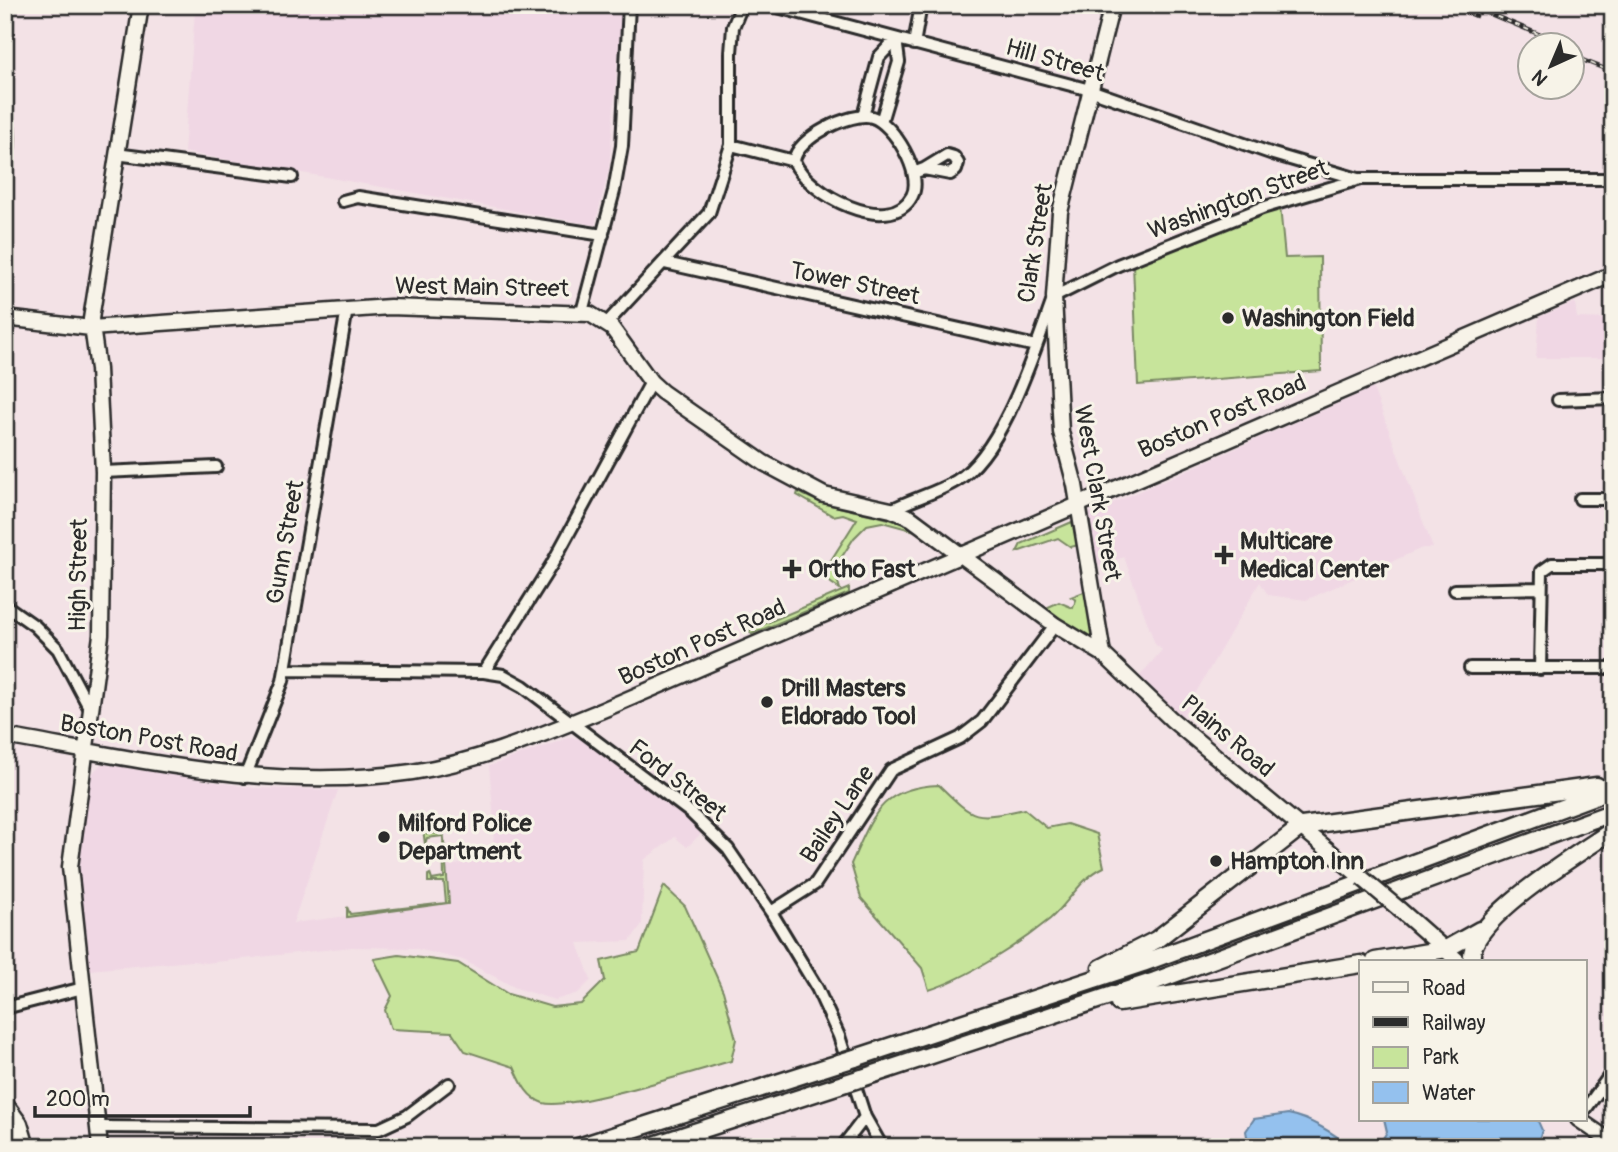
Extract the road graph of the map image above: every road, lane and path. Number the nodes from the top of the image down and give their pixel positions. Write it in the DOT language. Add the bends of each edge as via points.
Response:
graph roads {
  1 [pos="141,5"];
  2 [pos="629,5"];
  3 [pos="742,5"];
  4 [pos="770,5"];
  5 [pos="921,5"];
  6 [pos="1112,5"];
  7 [pos="896,39"];
  8 [pos="914,44"];
  9 [pos="1090,90"];
  10 [pos="863,116"];
  11 [pos="881,122"];
  12 [pos="731,145"];
  13 [pos="116,154"];
  14 [pos="794,161"];
  15 [pos="1324,170"];
  16 [pos="292,177"];
  17 [pos="1360,179"];
  18 [pos="1613,179"];
  19 [pos="1320,189"];
  20 [pos="343,201"];
  21 [pos="603,235"];
  22 [pos="665,263"];
  23 [pos="1613,274"];
  24 [pos="1054,297"];
  25 [pos="347,309"];
  26 [pos="582,312"];
  27 [pos="5,318"];
  28 [pos="607,323"];
  29 [pos="91,328"];
  30 [pos="1056,339"];
  31 [pos="1037,342"];
  32 [pos="651,382"];
  33 [pos="1613,398"];
  34 [pos="1558,400"];
  35 [pos="216,467"];
  36 [pos="103,472"];
  37 [pos="1580,499"];
  38 [pos="1613,499"];
  39 [pos="1076,503"];
  40 [pos="891,510"];
  41 [pos="962,554"];
  42 [pos="1613,564"];
  43 [pos="1541,588"];
  44 [pos="1455,590"];
  45 [pos="5,606"];
  46 [pos="1055,625"];
  47 [pos="1103,654"];
  48 [pos="1469,668"];
  49 [pos="1613,668"];
  50 [pos="1540,669"];
  51 [pos="286,670"];
  52 [pos="484,672"];
  53 [pos="92,711"];
  54 [pos="570,723"];
  55 [pos="5,736"];
  56 [pos="86,750"];
  57 [pos="246,777"];
  58 [pos="1613,783"];
  59 [pos="1613,789"];
  60 [pos="1613,812"];
  61 [pos="1302,826"];
  62 [pos="1613,830"];
  63 [pos="771,912"];
  64 [pos="1482,929"];
  65 [pos="1446,949"];
  66 [pos="1381,960"];
  67 [pos="1457,960"];
  68 [pos="1472,960"];
  69 [pos="1359,964"];
  70 [pos="83,988"];
  71 [pos="1018,1005"];
  72 [pos="5,1008"];
  73 [pos="1031,1023"];
  74 [pos="1613,1071"];
  75 [pos="449,1084"];
  76 [pos="5,1105"];
  77 [pos="1586,1110"];
  78 [pos="865,1117"];
  79 [pos="1580,1120"];
  80 [pos="98,1127"];
  81 [pos="1613,1143"];
  82 [pos="26,1147"];
  83 [pos="100,1147"];
  84 [pos="578,1147"];
  85 [pos="648,1147"];
  86 [pos="842,1147"];
  87 [pos="882,1147"];
  1 -- 13 [label="main road, High Street"];
  2 -- 21 [label="street" via="624,132"];
  3 -- 12 [label="street" via="733,27"];
  4 -- 7 [label="street, Hill Street"];
  5 -- 8 [label="street"];
  6 -- 9 [label="main road, Clark Street"];
  7 -- 8 [label="street, Hill Street"];
  7 -- 10 [label="street" via="879,57"];
  7 -- 11 [label="street" via="899,62"];
  8 -- 9 [label="street, Hill Street"];
  9 -- 15 [label="street, Hill Street"];
  9 -- 24 [label="main road, Clark Street" via="1060,212"];
  10 -- 11 [label="street"];
  10 -- 14 [label="street" via="812,135 797,148"];
  11 -- 14 [label="street" via="920,171 909,200 895,211 882,213 822,194"];
  12 -- 14 [label="street"];
  12 -- 22 [label="street" via="709,213"];
  13 -- 16 [label="street"];
  13 -- 29 [label="main road, High Street"];
  15 -- 17 [label="street, Hill Street"];
  15 -- 19 [label="street"];
  17 -- 18 [label="street, Washington Street"];
  17 -- 19 [label="street, Washington Street"];
  19 -- 24 [label="street, Washington Street" via="1149,253"];
  20 -- 21 [label="street" via="358,197"];
  21 -- 26 [label="street"];
  22 -- 28 [label="street"];
  22 -- 31 [label="street, Tower Street"];
  23 -- 39 [label="main road, Boston Post Road"];
  24 -- 30 [label="main road, West Clark Street"];
  24 -- 31 [label="street, Clark Street"];
  25 -- 26 [label="main road, West Main Street"];
  25 -- 29 [label="main road, West Main Street"];
  25 -- 51 [label="street, Gunn Street"];
  26 -- 28 [label="main road, West Main Street"];
  27 -- 29 [label="main road, West Main Street"];
  28 -- 32 [label="main road, West Main Street"];
  29 -- 36 [label="main road, High Street" via="98,369"];
  30 -- 31 [label="street"];
  30 -- 39 [label="main road, West Clark Street" via="1059,419"];
  31 -- 40 [label="street, Clark Street" via="1000,430 978,463 957,481"];
  32 -- 40 [label="main road, West Main Street" via="717,433 810,489"];
  32 -- 52 [label="street" via="552,564"];
  33 -- 34 [label="street"];
  35 -- 36 [label="street"];
  36 -- 53 [label="main road, High Street" via="101,635"];
  37 -- 38 [label="street"];
  39 -- 41 [label="main road, Boston Post Road"];
  39 -- 47 [label="main road, West Clark Street"];
  40 -- 41 [label="main road, West Main Street"];
  41 -- 46 [label="main road, Plains Road"];
  41 -- 54 [label="main road, Boston Post Road"];
  42 -- 43 [label="street" via="1552,564 1542,571"];
  43 -- 44 [label="street"];
  43 -- 50 [label="street"];
  45 -- 53 [label="street" via="58,649"];
  46 -- 47 [label="main road, Plains Road"];
  46 -- 63 [label="street, Bailey Lane" via="982,721 960,738 891,770 815,884"];
  47 -- 61 [label="main road, Plains Road" via="1189,734"];
  48 -- 50 [label="street"];
  49 -- 50 [label="street"];
  51 -- 52 [label="street, Ford Street"];
  51 -- 57 [label="street, Gunn Street"];
  52 -- 54 [label="street, Ford Street" via="517,682"];
  53 -- 56 [label="main road, High Street"];
  54 -- 57 [label="main road, Boston Post Road" via="497,751 413,772 323,780"];
  54 -- 63 [label="street, Ford Street" via="711,830"];
  55 -- 56 [label="main road, Boston Post Road"];
  56 -- 57 [label="main road, Boston Post Road"];
  56 -- 70 [label="main road, High Street" via="70,867"];
  58 -- 61 [label="highway"];
  59 -- 71 [label="highway" via="1192,946"];
  60 -- 73 [label="highway"];
  61 -- 65 [label="main road, Plains Road, bridge"];
  61 -- 71 [label="highway" via="1156,940"];
  62 -- 64 [label="highway" via="1525,891"];
  63 -- 78 [label="street, Ford Street" via="835,1026"];
  64 -- 65 [label="highway"];
  64 -- 68 [label="highway"];
  65 -- 66 [label="highway"];
  65 -- 67 [label="main road, Plains Road"];
  69 -- 73 [label="highway" via="1166,994"];
  70 -- 72 [label="street"];
  70 -- 80 [label="main road, High Street"];
  71 -- 84 [label="highway, bridge"];
  73 -- 85 [label="highway"];
  74 -- 77 [label="street"];
  75 -- 80 [label="street" via="407,1116 379,1129"];
  76 -- 82 [label="highway" via="19,1124"];
  78 -- 86 [label="street"];
  78 -- 87 [label="street, Ford Street"];
  79 -- 81 [label="main road"];
  80 -- 83 [label="main road, High Street"];
}
